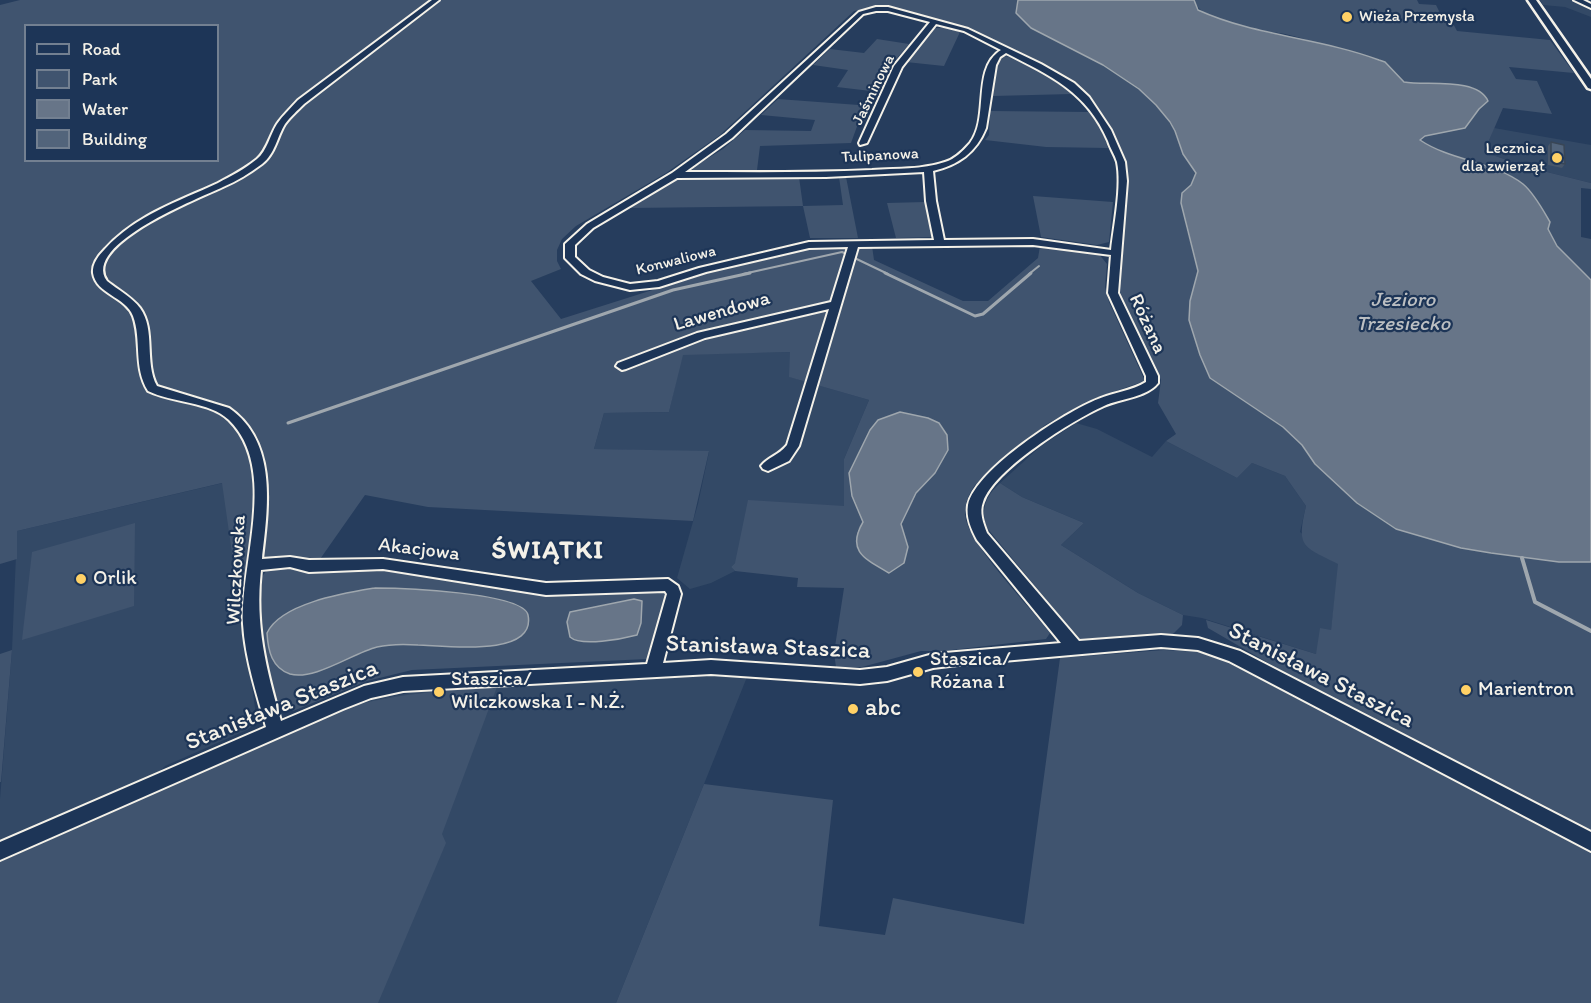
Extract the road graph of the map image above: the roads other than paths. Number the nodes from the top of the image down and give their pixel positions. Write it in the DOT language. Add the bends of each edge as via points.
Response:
graph roads {
  1 [pos="436,0"];
  2 [pos="1532,0"];
  3 [pos="1577,0"];
  4 [pos="1591,6"];
  5 [pos="935,21"];
  6 [pos="1006,50"];
  7 [pos="1591,86"];
  8 [pos="863,143"];
  9 [pos="928,169"];
  10 [pos="675,175"];
  11 [pos="940,243"];
  12 [pos="854,244"];
  13 [pos="1115,253"];
  14 [pos="836,304"];
  15 [pos="622,366"];
  16 [pos="768,466"];
  17 [pos="255,565"];
  18 [pos="1074,647"];
  19 [pos="653,669"];
  20 [pos="275,730"];
  21 [pos="1591,842"];
  22 [pos="0,851"];
  1 -- 17 [label="street, Wilczkowska" via="301,102 283,122 269,152 259,163 139,224 113,246 98,267 101,280 139,314 146,374 152,388 211,406 232,417 253,447 261,512"];
  2 -- 7 [label="street"];
  3 -- 4 [label="street"];
  5 -- 6 [label="street, Różana" via="966,30"];
  5 -- 8 [label="street, Jaśminowa" via="898,66"];
  5 -- 10 [label="street, Konwaliowa" via="888,9 861,13 729,136"];
  6 -- 9 [label="street, Tulipanowa" via="998,53 994,61 977,140 958,160"];
  6 -- 13 [label="street, Różana" via="1071,85 1107,130 1121,168"];
  9 -- 10 [label="street, Tulipanowa"];
  9 -- 11 [label="street"];
  10 -- 12 [label="street, Konwaliowa" via="579,234 570,244 570,258 599,279 618,286 643,287 795,248"];
  11 -- 12 [label="street, Konwaliowa"];
  11 -- 13 [label="street, Konwaliowa" via="1033,242"];
  12 -- 14 [label="street"];
  13 -- 18 [label="street, Różana" via="1114,299 1152,383 1101,402 1043,435 990,482 974,508 982,536"];
  14 -- 15 [label="street, Lawendowa" via="701,336"];
  14 -- 16 [label="street" via="793,446 784,458"];
  17 -- 19 [label="street, Akacjowa" via="383,564 546,589 668,585 674,594"];
  17 -- 20 [label="street, Wilczkowska" via="251,623"];
  18 -- 19 [label="street, Stanisława Staszica" via="944,659 860,677 733,667"];
  18 -- 21 [label="street, Stanisława Staszica" via="1161,641 1213,647"];
  19 -- 20 [label="street, Stanisława Staszica" via="403,684 370,691"];
  20 -- 22 [label="street, Stanisława Staszica"];
}
